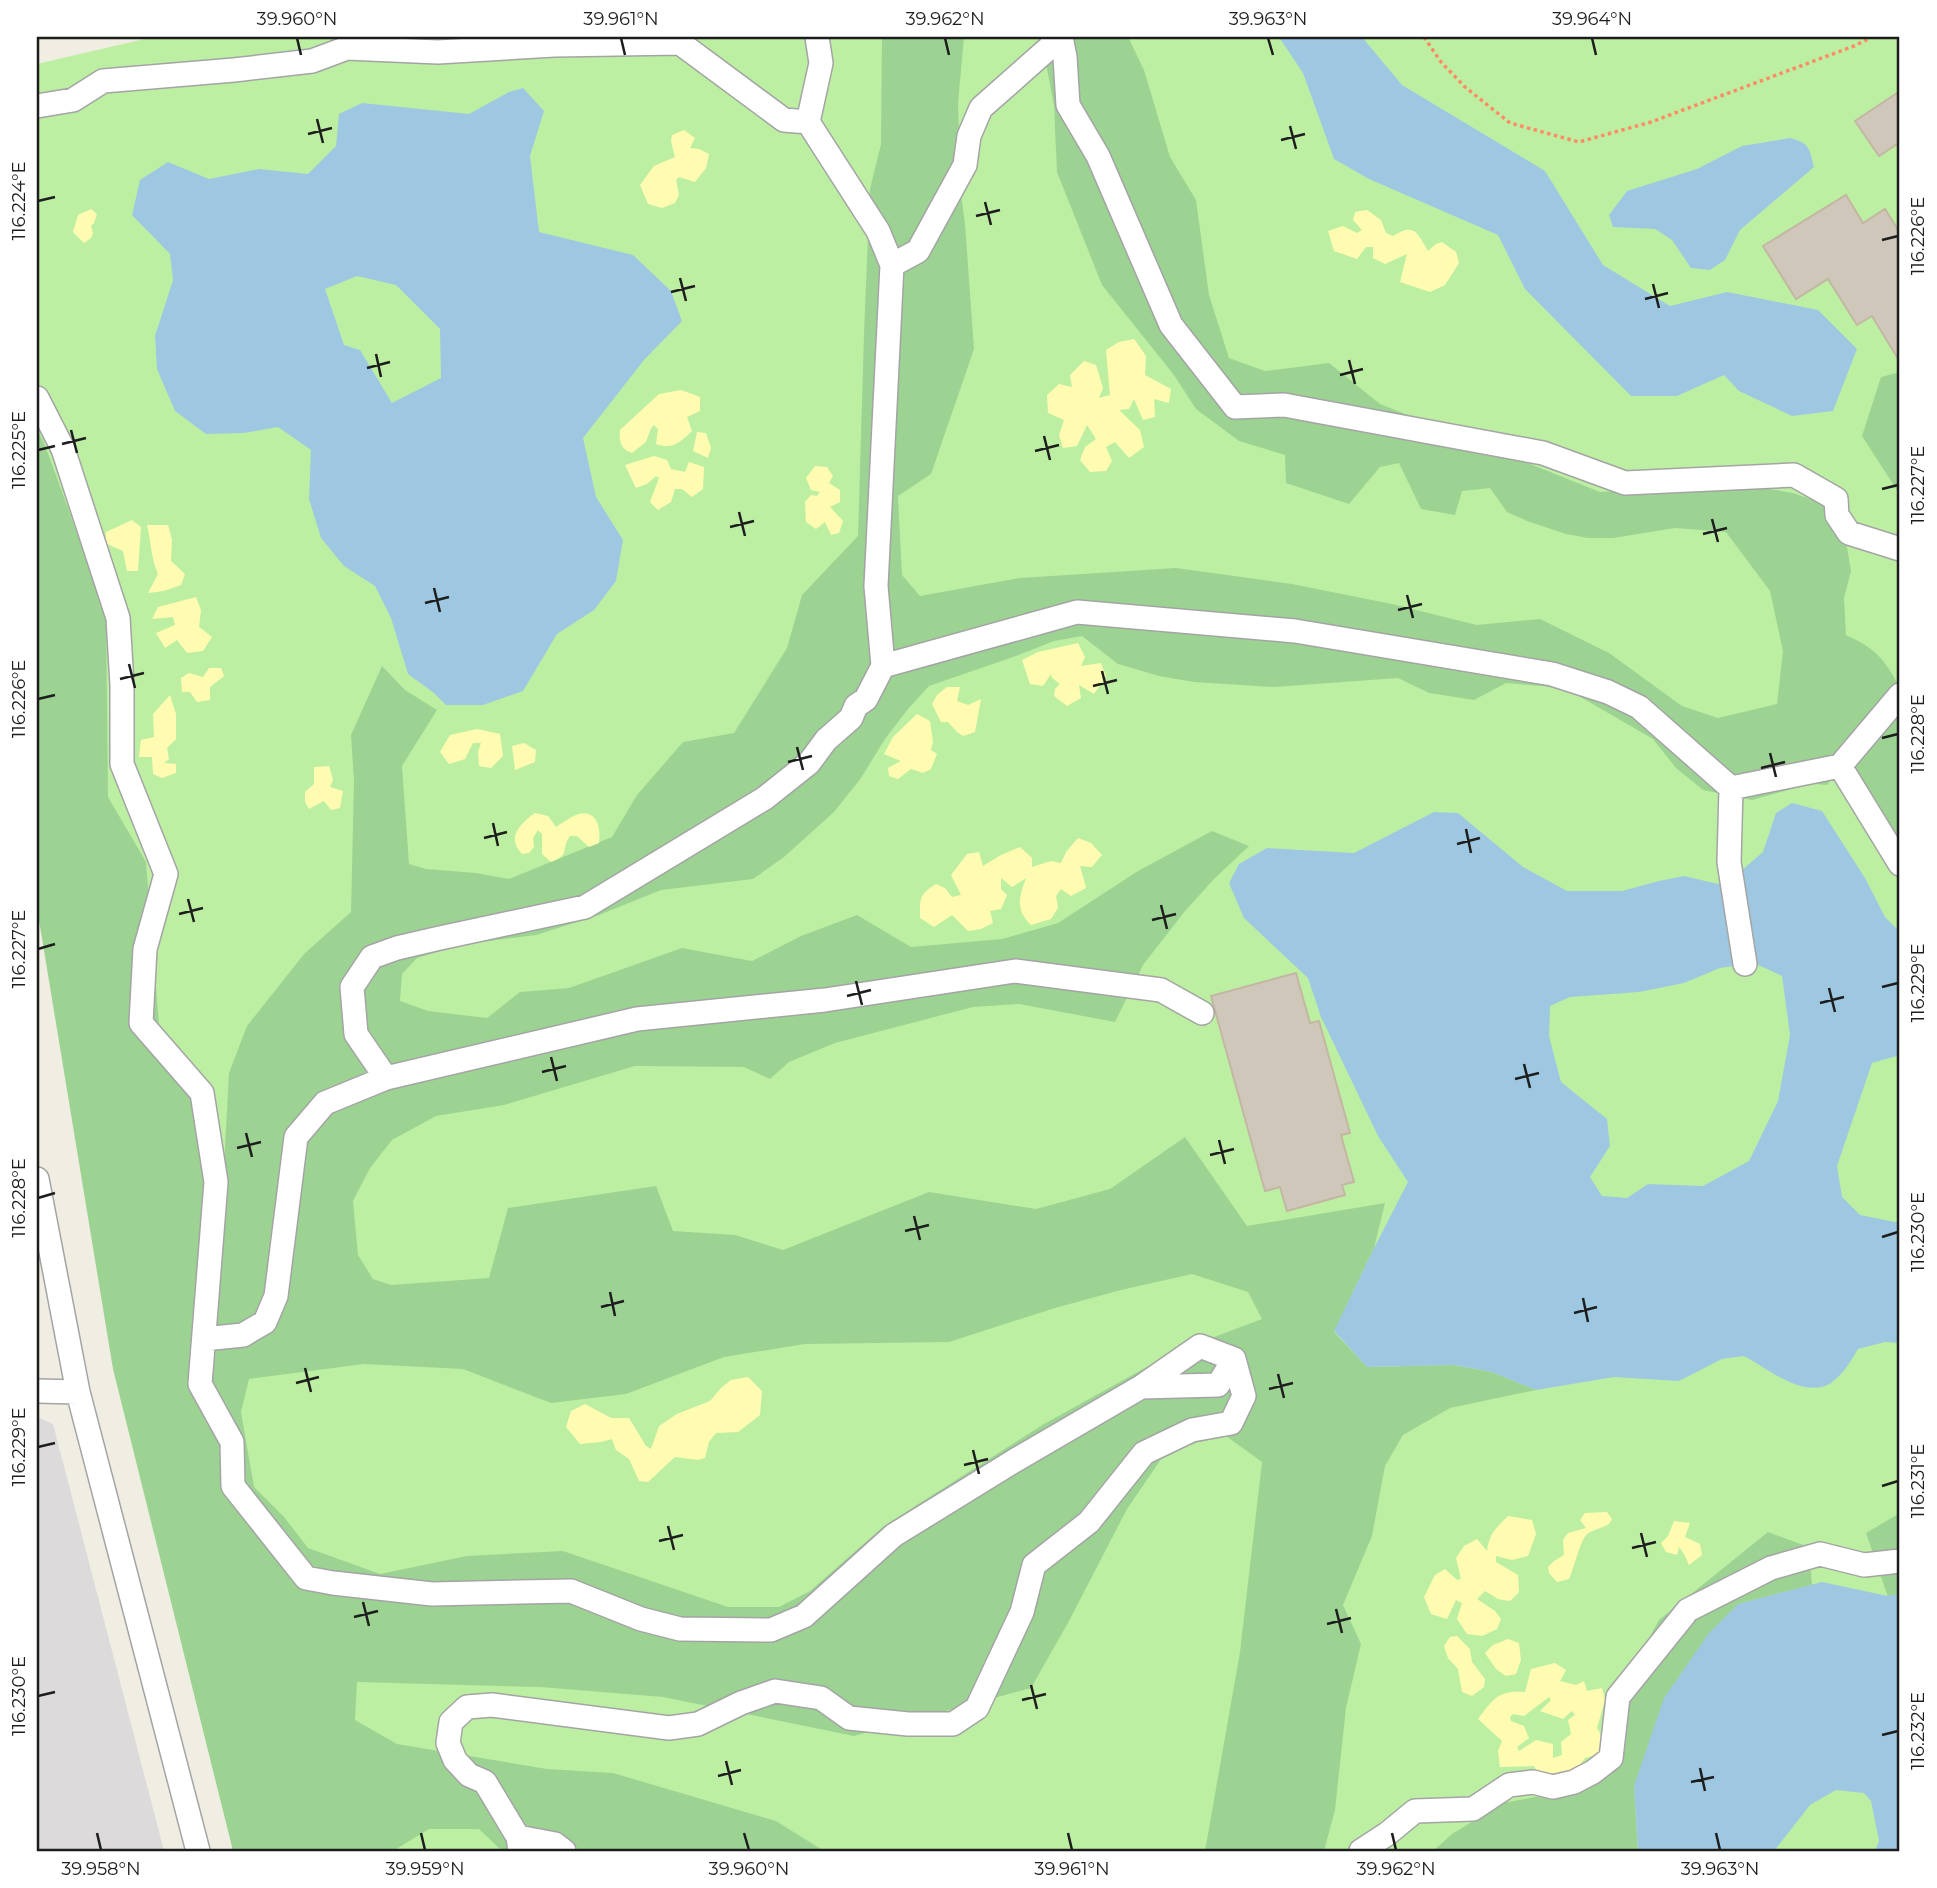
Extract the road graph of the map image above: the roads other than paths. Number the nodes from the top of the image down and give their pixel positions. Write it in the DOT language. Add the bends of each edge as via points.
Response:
graph roads {
  1 [pos="817,37"];
  2 [pos="1055,37"];
  3 [pos="1061,37"];
  4 [pos="37,106"];
  5 [pos="808,122"];
  6 [pos="892,265"];
  7 [pos="37,398"];
  8 [pos="1900,550"];
  9 [pos="883,666"];
  10 [pos="1900,695"];
  11 [pos="1840,766"];
  12 [pos="1731,788"];
  13 [pos="1900,864"];
  14 [pos="1745,964"];
  15 [pos="1202,1013"];
  16 [pos="386,1078"];
  17 [pos="37,1179"];
  18 [pos="204,1339"];
  19 [pos="1234,1359"];
  20 [pos="1141,1387"];
  21 [pos="37,1391"];
  22 [pos="78,1392"];
  23 [pos="1900,1561"];
  24 [pos="519,1844"];
  25 [pos="198,1851"];
  26 [pos="564,1851"];
  27 [pos="1362,1851"];
  1 -- 5 [label="street" via="821,64"];
  2 -- 6 [label="street" via="1050,47 981,108 969,136 965,166 918,251"];
  3 -- 8 [label="street" via="1068,105 1098,156 1171,325 1235,407 1284,405 1543,453 1625,483 1794,475 1836,499 1837,515 1849,533"];
  4 -- 5 [label="street" via="73,100 103,80 312,61 347,48 438,52 680,43 784,120"];
  5 -- 6 [label="street" via="878,231"];
  6 -- 9 [label="street" via="876,586"];
  7 -- 18 [label="street" via="63,449 118,618 122,764 166,874 145,949 141,1023 202,1093 216,1182"];
  9 -- 12 [label="street" via="1077,612 1295,631 1552,674 1608,692 1639,707"];
  9 -- 16 [label="street" via="851,718 825,740 808,763 765,798 585,907 372,957 352,987 356,1034"];
  10 -- 11 [label="street"];
  11 -- 12 [label="street"];
  11 -- 13 [label="street"];
  12 -- 14 [label="street" via="1729,862"];
  15 -- 16 [label="street" via="1161,990 1015,971 825,1000 637,1018"];
  16 -- 18 [label="street" via="325,1103 296,1137 276,1296 265,1322 243,1335"];
  17 -- 22 [label="street"];
  18 -- 20 [label="street" via="201,1384 232,1443 233,1486 306,1578 432,1594 571,1591 680,1629 771,1630 804,1616 894,1535"];
  19 -- 20 [label="street" via="1218,1385"];
  19 -- 20 [label="street" via="1200,1346"];
  19 -- 24 [label="street" via="1244,1396 1231,1423 1192,1430 1144,1453 1089,1522 1034,1564 1022,1612 977,1708 953,1724 908,1724 849,1718 821,1698 775,1691 698,1724 669,1728 492,1705 467,1707 451,1722 448,1743 469,1775 485,1782"];
  21 -- 22 [label="street"];
  22 -- 25 [label="street"];
  23 -- 27 [label="street" via="1864,1565 1820,1554 1772,1568 1688,1610 1618,1697 1611,1758 1593,1772 1553,1787 1533,1782 1509,1785 1473,1809 1415,1811"];
  24 -- 26 [label="street" via="555,1844"];
}
